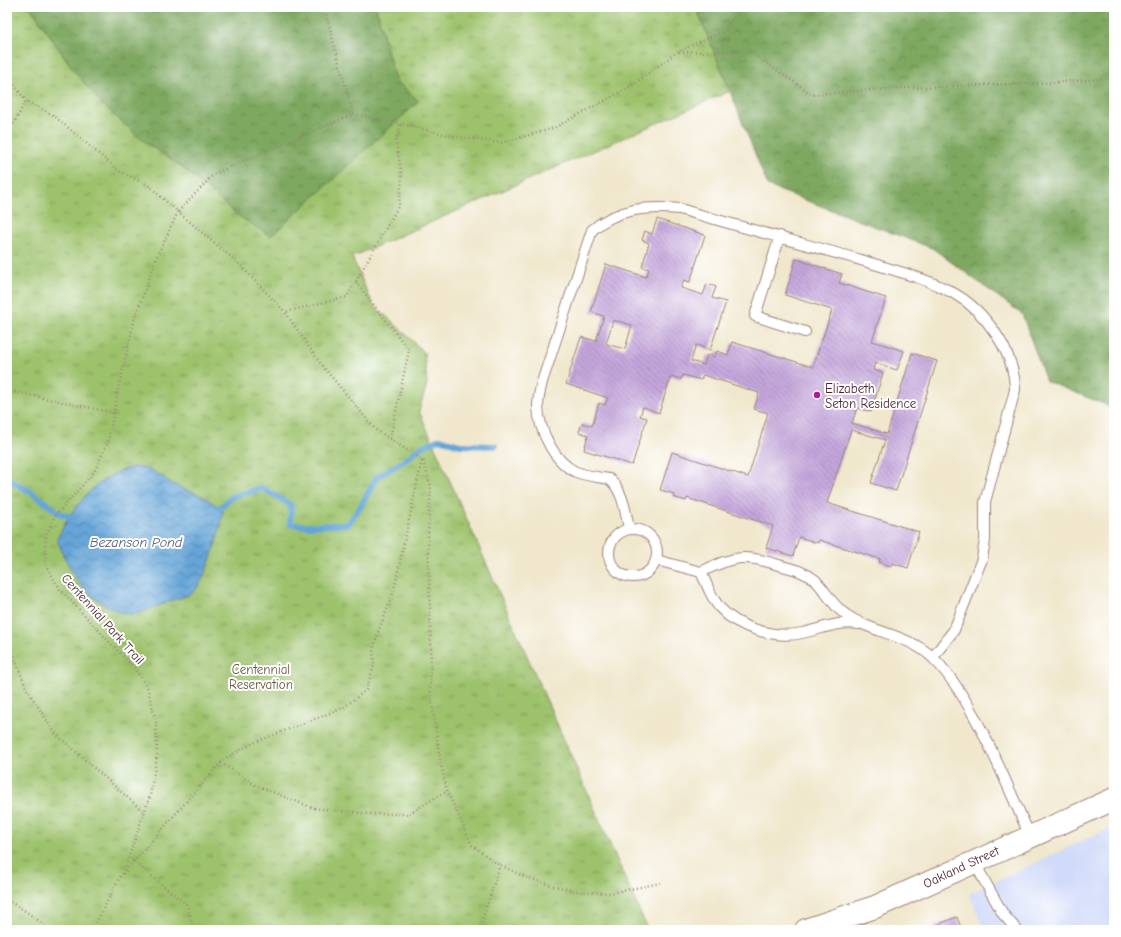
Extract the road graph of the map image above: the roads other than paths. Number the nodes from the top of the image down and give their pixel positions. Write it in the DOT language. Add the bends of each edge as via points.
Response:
graph roads {
  1 [pos="780,236"];
  2 [pos="805,332"];
  3 [pos="629,529"];
  4 [pos="656,560"];
  5 [pos="701,572"];
  6 [pos="862,624"];
  7 [pos="933,657"];
  8 [pos="1114,799"];
  9 [pos="1030,836"];
  10 [pos="974,862"];
  11 [pos="806,930"];
  12 [pos="1017,930"];
  1 -- 2 [label="lane" via="754,316"];
  1 -- 3 [label="lane" via="680,209 661,207 619,213 602,221 592,230 542,382 538,406 540,425 545,437 564,464 575,472 613,482 619,493"];
  1 -- 7 [label="lane" via="892,270 956,295 986,321 1010,360 1015,380 1014,399 985,502 982,559 954,630"];
  3 -- 4 [label="lane" via="642,530 651,537 656,545"];
  3 -- 4 [label="lane" via="618,534 610,545 613,566 624,575 640,576 647,572"];
  4 -- 5 [label="lane"];
  5 -- 6 [label="lane" via="724,561 745,557 762,559 801,571 819,584 844,614"];
  5 -- 6 [label="lane" via="719,607 729,616 753,628 790,634 832,624"];
  6 -- 7 [label="lane" via="909,641"];
  7 -- 9 [label="lane" via="953,681 974,717"];
  8 -- 9 [label="street, Oakland Street"];
  9 -- 10 [label="street, Oakland Street"];
  10 -- 11 [label="street, Oakland Street" via="868,910"];
  10 -- 12 [label="lane" via="1003,914"];
}
